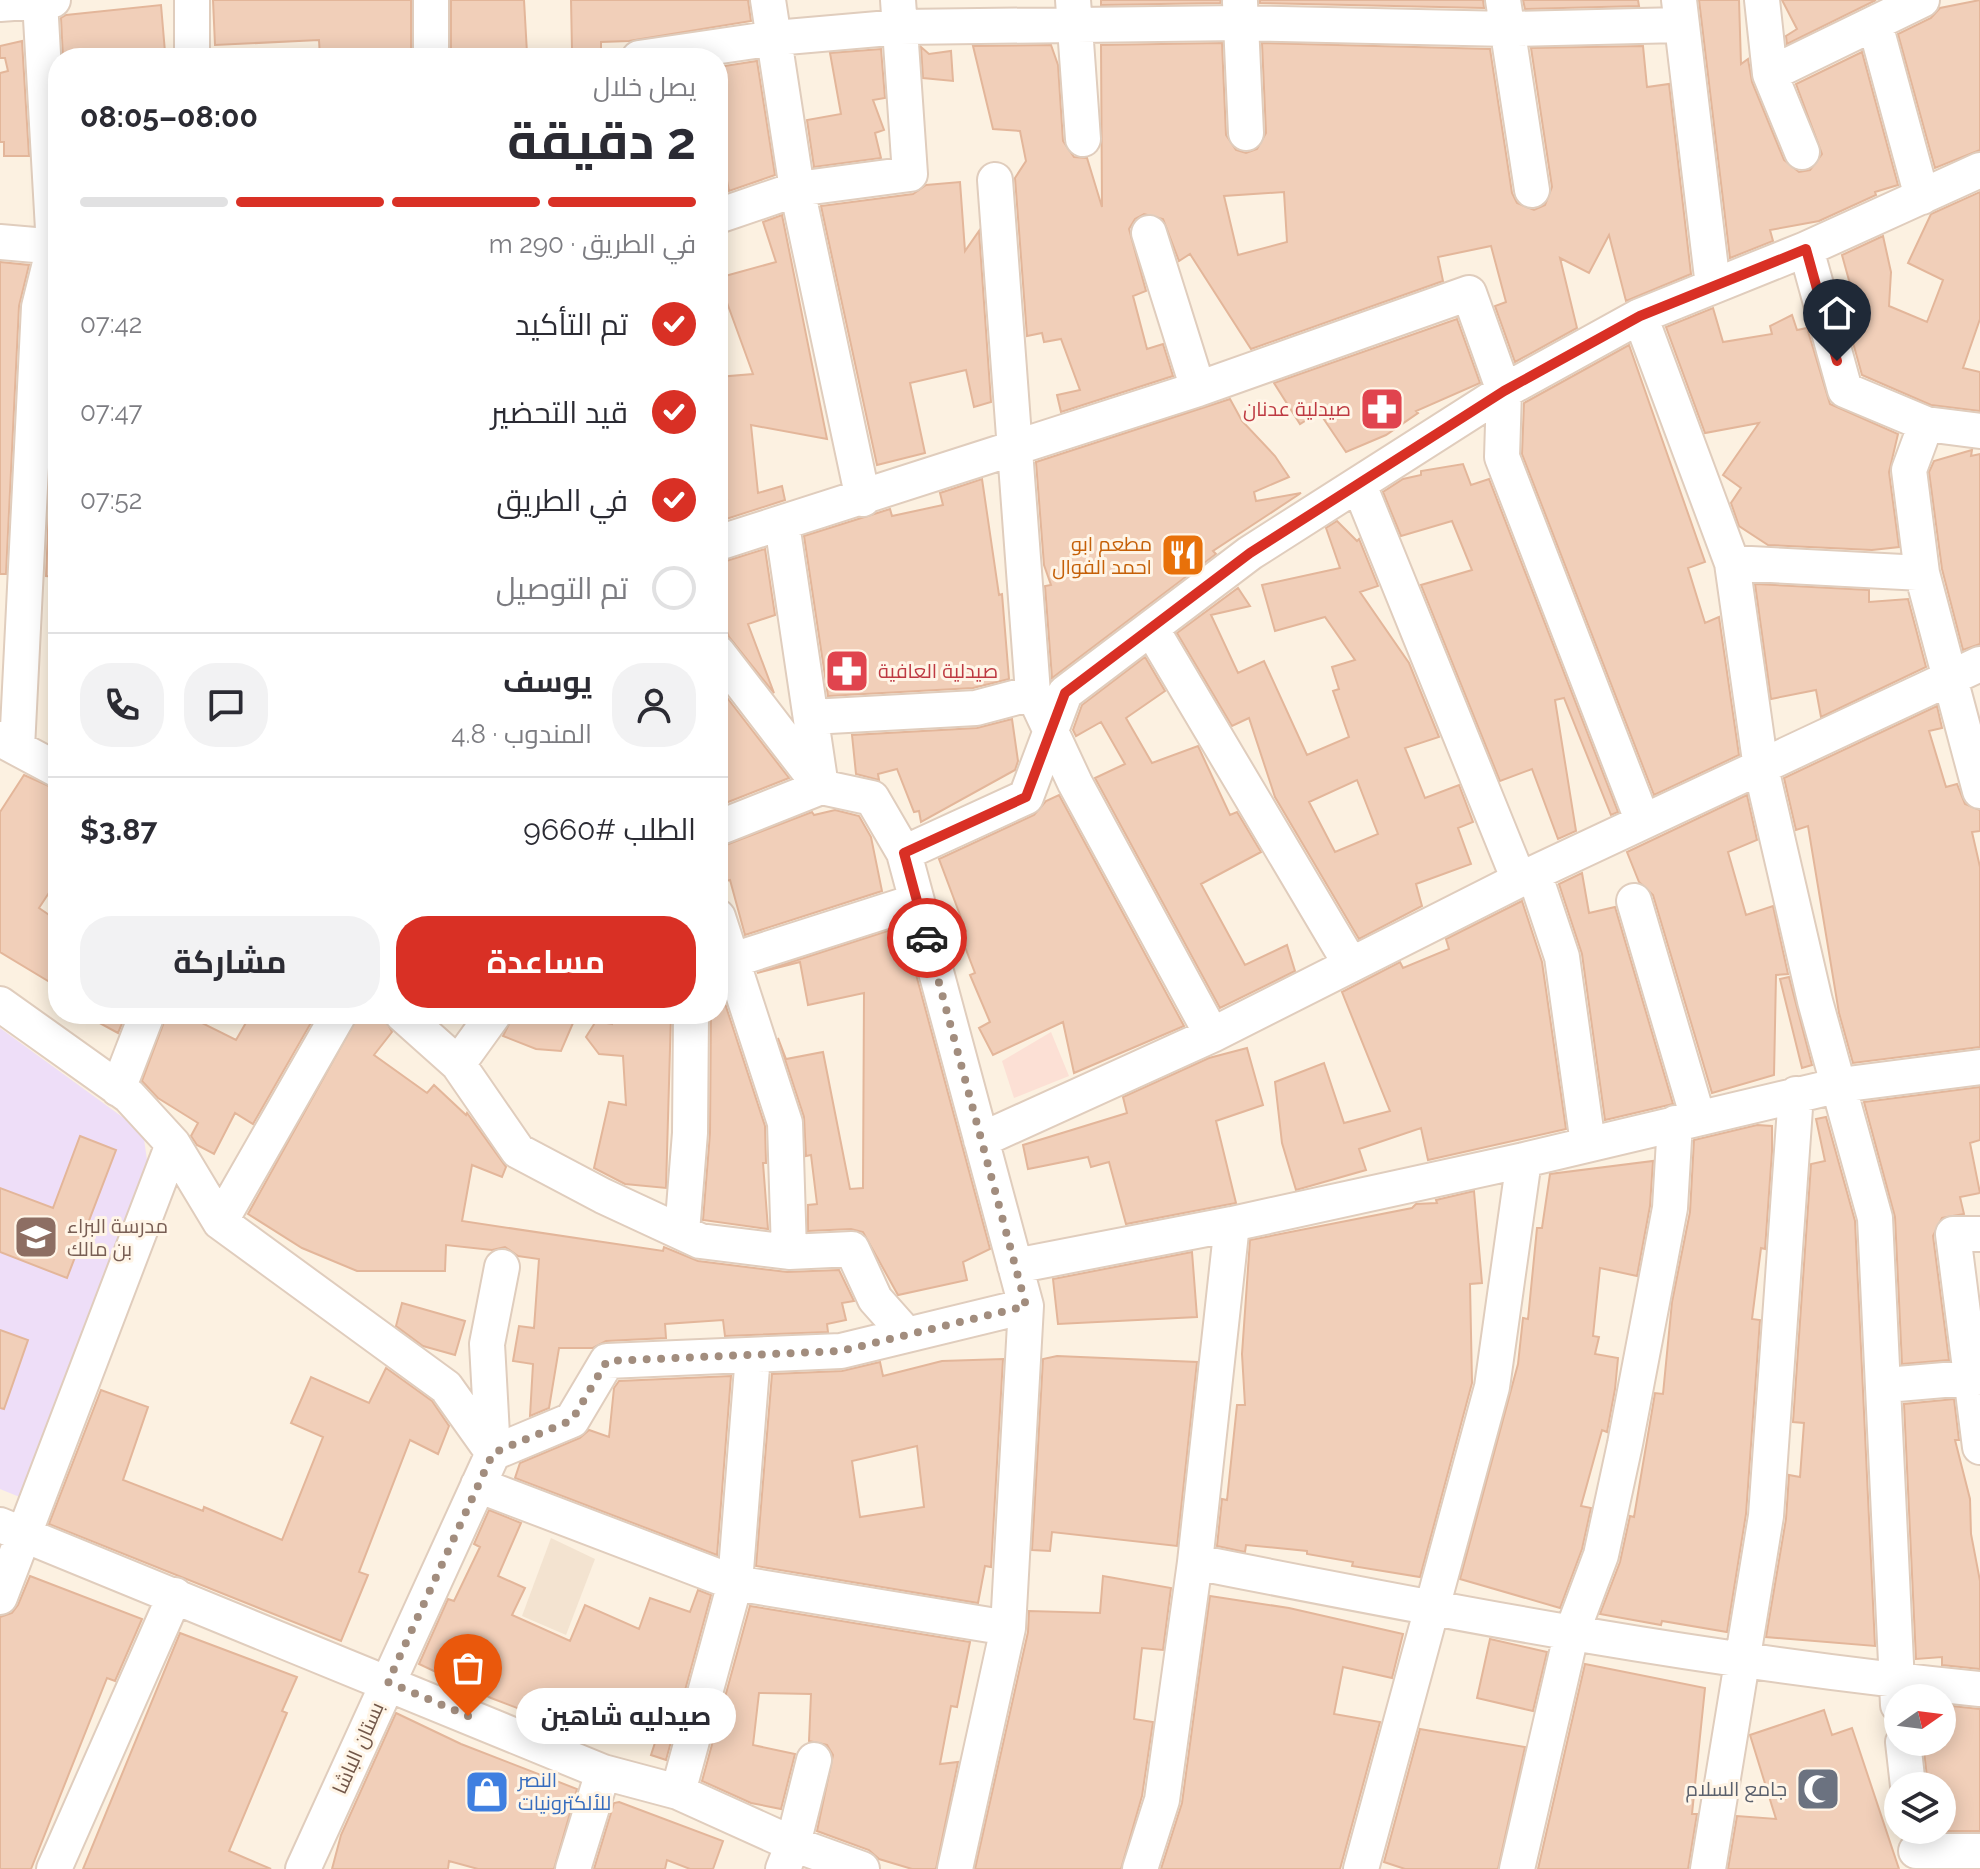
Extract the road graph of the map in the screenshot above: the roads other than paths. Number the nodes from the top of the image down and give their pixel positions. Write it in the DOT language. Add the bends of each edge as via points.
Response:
graph roads {
  1 [pos="53,0"];
  2 [pos="192,0"];
  3 [pos="431,0"];
  4 [pos="768,0"];
  5 [pos="1762,0"];
  6 [pos="1922,0"];
  7 [pos="40,1"];
  8 [pos="0,4"];
  9 [pos="1074,12"];
  10 [pos="1240,12"];
  11 [pos="899,13"];
  12 [pos="1680,13"];
  13 [pos="1506,15"];
  14 [pos="1875,24"];
  15 [pos="775,38"];
  16 [pos="192,48"];
  17 [pos="431,48"];
  18 [pos="707,48"];
  19 [pos="1770,74"];
  20 [pos="48,124"];
  21 [pos="1246,133"];
  22 [pos="1083,139"];
  23 [pos="1802,152"];
  24 [pos="1980,170"];
  25 [pos="995,180"];
  26 [pos="797,189"];
  27 [pos="1532,190"];
  28 [pos="1922,197"];
  29 [pos="728,213"];
  30 [pos="1149,233"];
  31 [pos="0,242"];
  32 [pos="48,246"];
  33 [pos="1806,249"];
  34 [pos="48,275"];
  35 [pos="1713,286"];
  36 [pos="1640,316"];
  37 [pos="1198,389"];
  38 [pos="1504,391"];
  39 [pos="1926,424"];
  40 [pos="1980,431"];
  41 [pos="1017,448"];
  42 [pos="1359,485"];
  43 [pos="863,499"];
  44 [pos="782,524"];
  45 [pos="728,540"];
  46 [pos="1732,563"];
  47 [pos="1922,573"];
  48 [pos="1151,628"];
  49 [pos="1980,664"];
  50 [pos="728,666"];
  51 [pos="1947,677"];
  52 [pos="1033,693"];
  53 [pos="811,717"];
  54 [pos="1050,734"];
  55 [pos="9,744"];
  56 [pos="48,765"];
  57 [pos="1761,768"];
  58 [pos="821,787"];
  59 [pos="1980,791"];
  60 [pos="1643,822"];
  61 [pos="728,824"];
  62 [pos="904,853"];
  63 [pos="1526,876"];
  64 [pos="917,901"];
  65 [pos="1634,901"];
  66 [pos="728,946"];
  67 [pos="733,960"];
  68 [pos="1351,965"];
  69 [pos="0,1004"];
  70 [pos="143,1024"];
  71 [pos="333,1024"];
  72 [pos="413,1024"];
  73 [pos="487,1024"];
  74 [pos="691,1024"];
  75 [pos="1212,1035"];
  76 [pos="458,1064"];
  77 [pos="1980,1067"];
  78 [pos="1840,1085"];
  79 [pos="118,1089"];
  80 [pos="1796,1094"];
  81 [pos="1687,1121"];
  82 [pos="981,1140"];
  83 [pos="173,1144"];
  84 [pos="1588,1144"];
  85 [pos="1524,1160"];
  86 [pos="220,1222"];
  87 [pos="1232,1224"];
  88 [pos="682,1232"];
  89 [pos="1980,1234"];
  90 [pos="789,1252"];
  91 [pos="1015,1266"];
  92 [pos="502,1267"];
  93 [pos="1026,1306"];
  94 [pos="907,1335"];
  95 [pos="753,1355"];
  96 [pos="1974,1378"];
  97 [pos="1886,1385"];
  98 [pos="1980,1447"];
  99 [pos="493,1453"];
  100 [pos="478,1485"];
  101 [pos="12,1529"];
  102 [pos="1195,1562"];
  103 [pos="735,1583"];
  104 [pos="175,1595"];
  105 [pos="0,1597"];
  106 [pos="1433,1610"];
  107 [pos="1008,1628"];
  108 [pos="1571,1635"];
  109 [pos="1743,1663"];
  110 [pos="388,1682"];
  111 [pos="1896,1684"];
  112 [pos="1980,1689"];
  113 [pos="1956,1690"];
  114 [pos="1884,1691"];
  115 [pos="814,1760"];
  116 [pos="603,1772"];
  117 [pos="678,1792"];
  118 [pos="1916,1850"];
  119 [pos="1980,1851"];
  120 [pos="788,1857"];
  121 [pos="54,1869"];
  122 [pos="303,1869"];
  123 [pos="573,1869"];
  124 [pos="862,1869"];
  125 [pos="955,1869"];
  126 [pos="1140,1869"];
  127 [pos="1361,1869"];
  128 [pos="1517,1869"];
  129 [pos="1708,1869"];
  1 -- 7 [label="street"];
  2 -- 16 [label="street"];
  3 -- 17 [label="street"];
  4 -- 15 [label="street"];
  5 -- 19 [label="street"];
  6 -- 14 [label="street"];
  7 -- 8 [label="street"];
  7 -- 20 [label="street"];
  9 -- 10 [label="street"];
  9 -- 11 [label="street"];
  9 -- 22 [label="street"];
  10 -- 13 [label="street"];
  10 -- 21 [label="street"];
  11 -- 15 [label="street"];
  11 -- 26 [label="street" via="910,174"];
  12 -- 13 [label="street"];
  12 -- 35 [label="street"];
  13 -- 27 [label="street"];
  14 -- 19 [label="street"];
  14 -- 28 [label="street"];
  15 -- 18 [label="street"];
  15 -- 26 [label="street"];
  19 -- 23 [label="street"];
  24 -- 28 [label="street"];
  25 -- 41 [label="street"];
  26 -- 29 [label="street"];
  26 -- 43 [label="street"];
  28 -- 33 [label="street"];
  30 -- 37 [label="street"];
  31 -- 32 [label="street"];
  33 -- 35 [label="street"];
  33 -- 39 [label="street" via="1845,390"];
  34 -- 55 [label="street" via="39,307"];
  35 -- 36 [label="street"];
  36 -- 38 [label="street"];
  36 -- 46 [label="street"];
  37 -- 38 [label="street" via="1469,293"];
  37 -- 41 [label="street"];
  38 -- 42 [label="street"];
  38 -- 60 [label="street" via="1502,457"];
  39 -- 40 [label="street"];
  39 -- 47 [label="street" via="1909,470"];
  41 -- 43 [label="street"];
  41 -- 52 [label="street"];
  42 -- 48 [label="street" via="1250,553"];
  42 -- 63 [label="street"];
  43 -- 44 [label="street"];
  44 -- 45 [label="street"];
  44 -- 53 [label="street"];
  46 -- 47 [label="street"];
  46 -- 57 [label="street"];
  47 -- 51 [label="street"];
  48 -- 54 [label="street" via="1065,693"];
  48 -- 68 [label="street"];
  49 -- 51 [label="street"];
  50 -- 58 [label="street"];
  51 -- 57 [label="street"];
  51 -- 59 [label="street"];
  52 -- 53 [label="street" via="976,708"];
  52 -- 54 [label="street"];
  53 -- 58 [label="street"];
  54 -- 62 [label="street" via="1026,797"];
  54 -- 75 [label="street"];
  55 -- 56 [label="street"];
  57 -- 60 [label="street"];
  57 -- 78 [label="street"];
  58 -- 61 [label="street"];
  58 -- 62 [label="street" via="872,798"];
  60 -- 63 [label="street"];
  62 -- 64 [label="street"];
  63 -- 68 [label="street"];
  63 -- 84 [label="street" via="1562,957"];
  64 -- 67 [label="street"];
  64 -- 82 [label="street"];
  65 -- 81 [label="street"];
  66 -- 67 [label="street"];
  67 -- 90 [label="street" via="785,1123"];
  68 -- 75 [label="street"];
  69 -- 79 [label="street"];
  70 -- 79 [label="street"];
  71 -- 86 [label="street"];
  72 -- 76 [label="street"];
  73 -- 76 [label="street"];
  74 -- 88 [label="street"];
  75 -- 82 [label="street"];
  76 -- 88 [label="street" via="518,1151"];
  77 -- 78 [label="street"];
  78 -- 80 [label="street"];
  78 -- 97 [label="street" via="1875,1218"];
  79 -- 83 [label="street"];
  80 -- 81 [label="street"];
  80 -- 109 [label="street" via="1766,1516"];
  81 -- 84 [label="street"];
  81 -- 108 [label="street" via="1601,1555"];
  82 -- 91 [label="street"];
  83 -- 86 [label="street"];
  83 -- 101 [label="street"];
  84 -- 85 [label="street"];
  85 -- 87 [label="street"];
  85 -- 106 [label="street" via="1492,1387"];
  86 -- 99 [label="street" via="446,1387"];
  87 -- 91 [label="street"];
  87 -- 102 [label="street"];
  88 -- 90 [label="street" via="700,1241"];
  89 -- 96 [label="street" via="1953,1234"];
  90 -- 94 [label="street" via="852,1249 875,1299"];
  91 -- 93 [label="street"];
  92 -- 99 [label="street" via="487,1344"];
  93 -- 94 [label="street"];
  93 -- 107 [label="street"];
  94 -- 95 [label="street" via="841,1351"];
  95 -- 99 [label="street" via="607,1361 572,1420"];
  95 -- 103 [label="street"];
  96 -- 97 [label="street"];
  96 -- 98 [label="street"];
  97 -- 111 [label="street"];
  99 -- 100 [label="street, بستان الباشا"];
  100 -- 103 [label="street"];
  100 -- 110 [label="street, بستان الباشا"];
  101 -- 104 [label="street"];
  101 -- 105 [label="street"];
  102 -- 106 [label="street"];
  102 -- 126 [label="street" via="1162,1800"];
  103 -- 107 [label="street"];
  103 -- 117 [label="street"];
  104 -- 110 [label="street"];
  104 -- 121 [label="street"];
  106 -- 108 [label="street"];
  106 -- 127 [label="street"];
  107 -- 125 [label="street"];
  108 -- 109 [label="street"];
  108 -- 128 [label="street"];
  109 -- 114 [label="street"];
  109 -- 129 [label="street"];
  110 -- 116 [label="street"];
  110 -- 122 [label="street, بستان الباشا"];
  112 -- 113 [label="street"];
  115 -- 120 [label="street"];
  116 -- 117 [label="street"];
  116 -- 123 [label="street"];
  117 -- 120 [label="street"];
  118 -- 119 [label="street"];
  120 -- 124 [label="street"];
}
